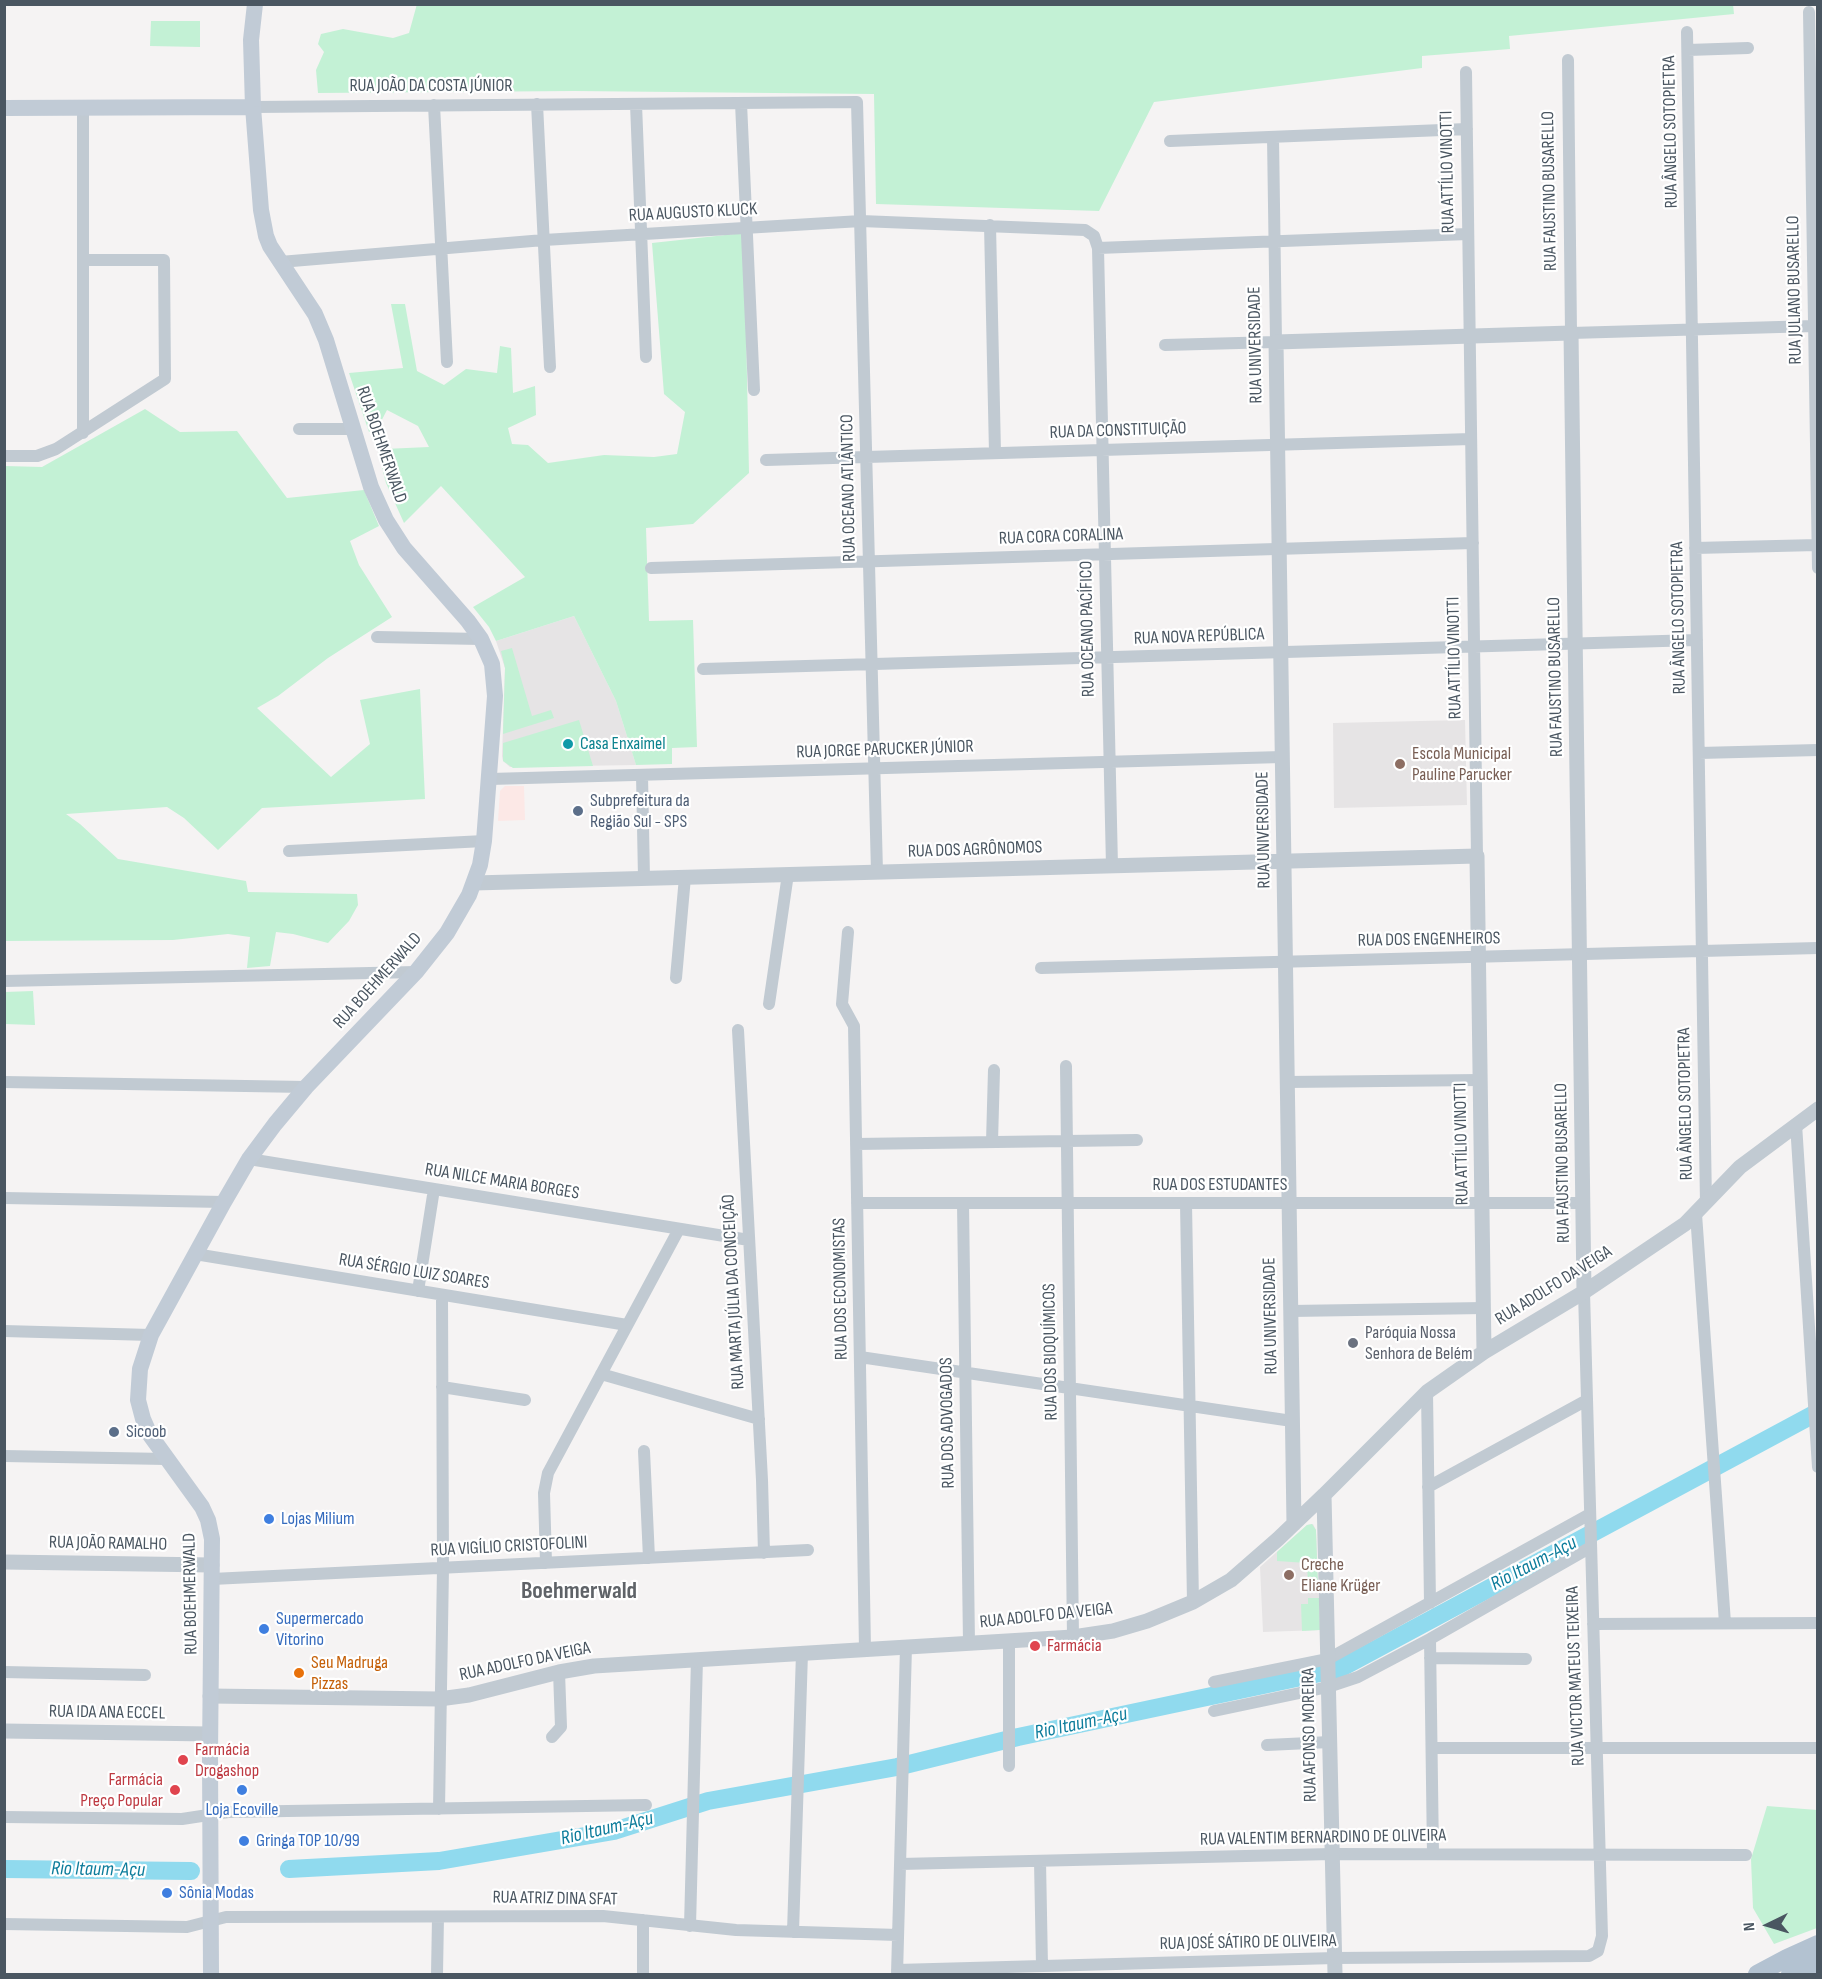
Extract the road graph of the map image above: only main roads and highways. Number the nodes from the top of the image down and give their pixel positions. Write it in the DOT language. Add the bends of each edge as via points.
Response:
graph roads {
  1 [pos="255,4"];
  2 [pos="253,106"];
  3 [pos="4,108"];
  4 [pos="1818,1944"];
  5 [pos="1818,1963"];
  6 [pos="211,1974"];
  7 [pos="1757,1974"];
  8 [pos="1790,1974"];
  1 -- 2 [label="main road, RUA BOEHMERWALD" via="251,40"];
  2 -- 3 [label="main road, RUA JOÃO DA COSTA JÚNIOR"];
  2 -- 6 [label="main road, RUA BOEHMERWALD" via="264,226 270,246 315,314 326,340 378,503 396,536 481,639 495,681 484,841 474,883 460,912 416,972 306,1087 249,1159 151,1335 140,1369 138,1400 143,1419 166,1459 202,1507 212,1539"];
  4 -- 7 [label="main road"];
  5 -- 8 [label="main road"];
}
